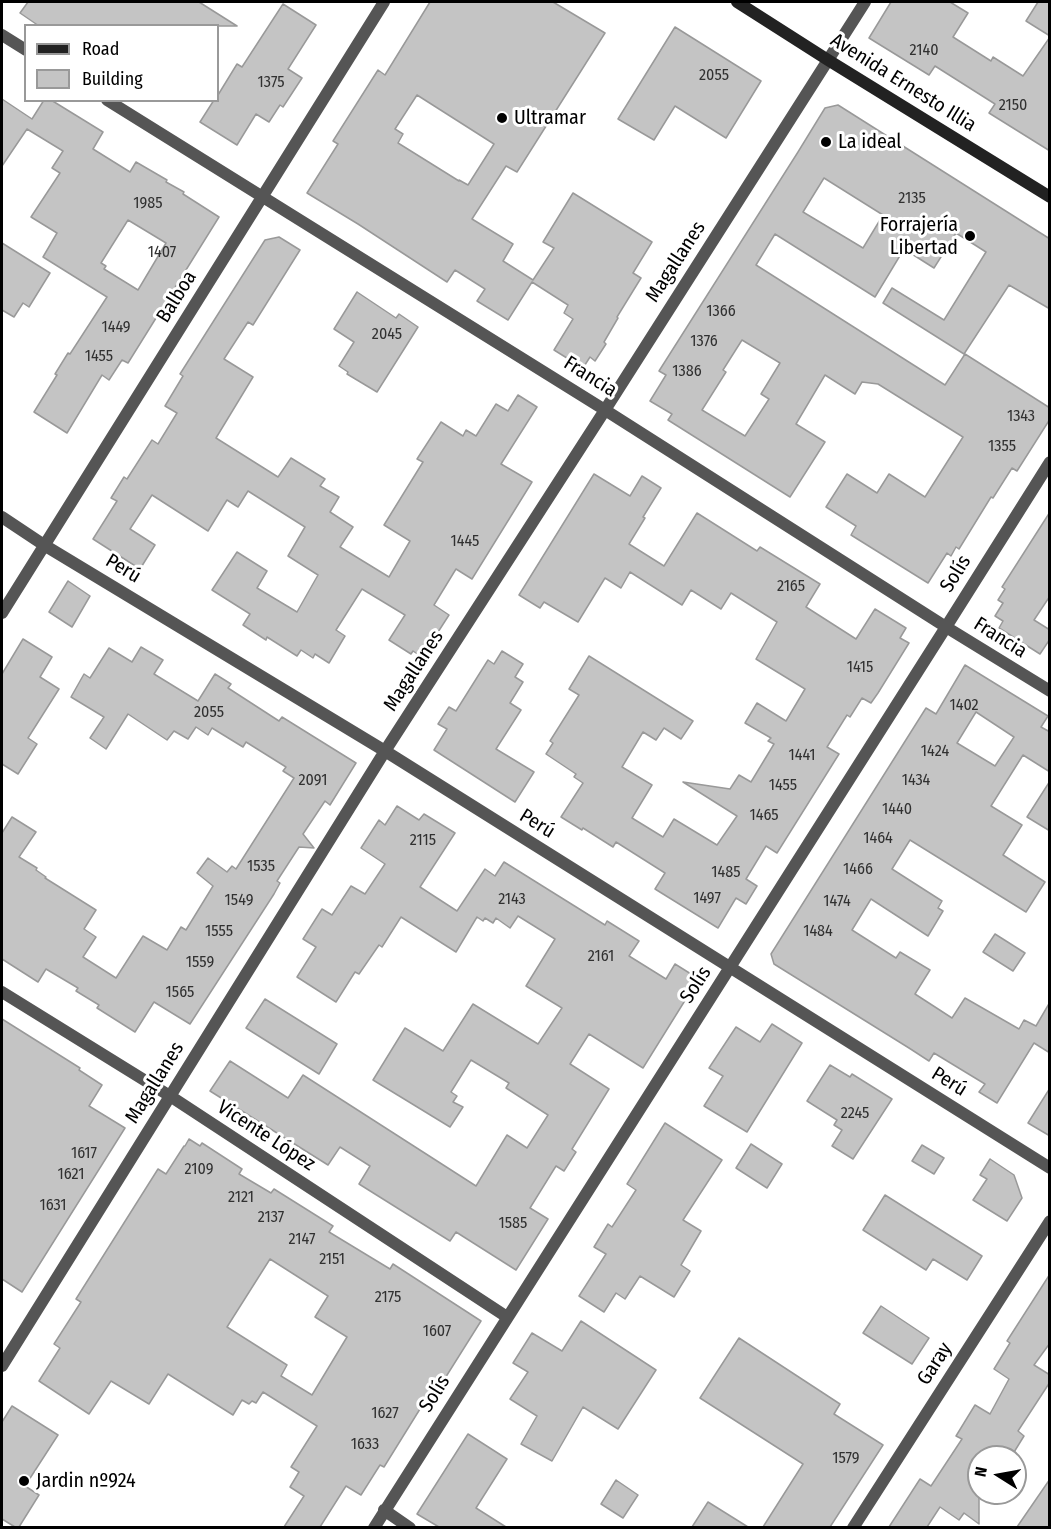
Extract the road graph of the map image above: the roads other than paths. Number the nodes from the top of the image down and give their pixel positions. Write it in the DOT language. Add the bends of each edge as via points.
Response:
graph roads {
  1 [pos="384,2"];
  2 [pos="737,2"];
  3 [pos="865,2"];
  4 [pos="2,35"];
  5 [pos="24,49"];
  6 [pos="828,60"];
  7 [pos="111,102"];
  8 [pos="263,197"];
  9 [pos="1050,197"];
  10 [pos="605,410"];
  11 [pos="1050,462"];
  12 [pos="2,517"];
  13 [pos="44,545"];
  14 [pos="2,613"];
  15 [pos="946,627"];
  16 [pos="1050,691"];
  17 [pos="385,751"];
  18 [pos="730,968"];
  19 [pos="2,992"];
  20 [pos="170,1096"];
  21 [pos="1050,1168"];
  22 [pos="1050,1221"];
  23 [pos="507,1317"];
  24 [pos="2,1366"];
  25 [pos="384,1510"];
  26 [pos="374,1527"];
  27 [pos="410,1527"];
  28 [pos="853,1527"];
  1 -- 8 [label="street, Balboa"];
  2 -- 6 [label="main road, Avenida Ernesto Illia"];
  3 -- 6 [label="street, Magallanes"];
  4 -- 5 [label="street"];
  6 -- 9 [label="main road, Avenida Ernesto Illia"];
  6 -- 10 [label="street, Magallanes"];
  7 -- 8 [label="street, Francia"];
  8 -- 10 [label="street, Francia"];
  8 -- 13 [label="street, Balboa"];
  10 -- 15 [label="street, Francia"];
  10 -- 17 [label="street, Magallanes"];
  11 -- 15 [label="street, Solís"];
  12 -- 13 [label="street, Perú"];
  13 -- 14 [label="street, Balboa"];
  13 -- 17 [label="street, Perú"];
  15 -- 16 [label="street, Francia"];
  15 -- 18 [label="street, Solís"];
  17 -- 18 [label="street, Perú"];
  17 -- 20 [label="street, Magallanes"];
  18 -- 21 [label="street, Perú"];
  18 -- 23 [label="street, Solís"];
  19 -- 20 [label="street, Vicente López"];
  20 -- 23 [label="street, Vicente López"];
  20 -- 24 [label="street, Magallanes"];
  22 -- 28 [label="street, Garay"];
  23 -- 25 [label="street, Solís"];
  25 -- 26 [label="street, Solís"];
  25 -- 27 [label="street"];
}
